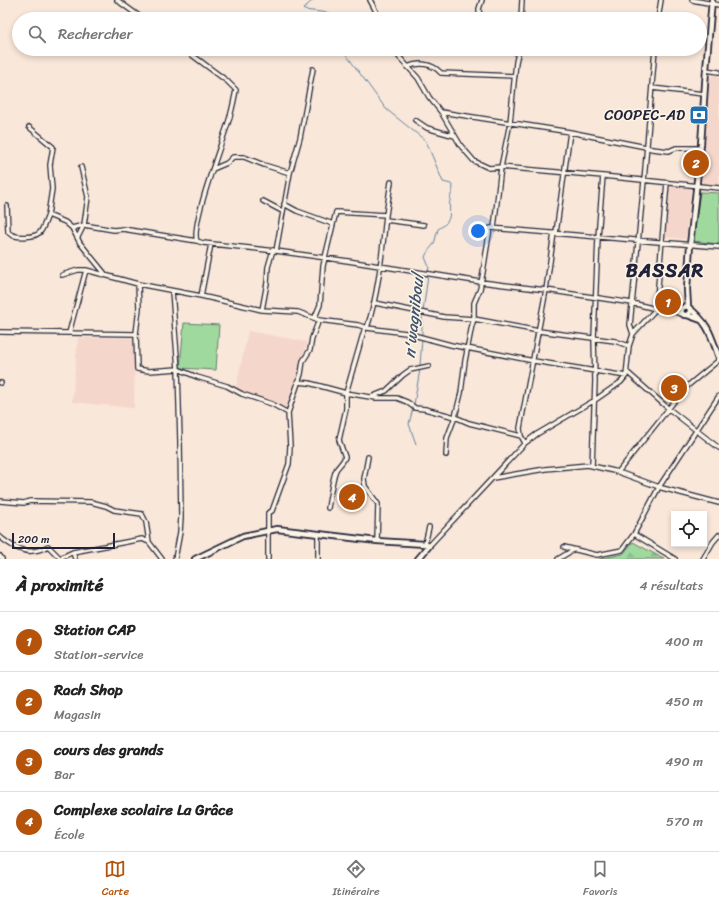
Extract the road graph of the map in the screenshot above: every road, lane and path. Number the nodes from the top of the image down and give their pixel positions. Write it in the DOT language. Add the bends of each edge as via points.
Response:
graph roads {
  1 [pos="117,0"];
  2 [pos="370,0"];
  3 [pos="482,0"];
  4 [pos="522,0"];
  5 [pos="661,0"];
  6 [pos="692,0"];
  7 [pos="712,2"];
  8 [pos="719,5"];
  9 [pos="133,12"];
  10 [pos="376,12"];
  11 [pos="479,12"];
  12 [pos="522,12"];
  13 [pos="659,12"];
  14 [pos="193,56"];
  15 [pos="398,56"];
  16 [pos="518,56"];
  17 [pos="654,56"];
  18 [pos="407,67"];
  19 [pos="313,69"];
  20 [pos="706,70"];
  21 [pos="719,72"];
  22 [pos="515,76"];
  23 [pos="652,88"];
  24 [pos="704,94"];
  25 [pos="441,112"];
  26 [pos="415,120"];
  27 [pos="510,122"];
  28 [pos="29,127"];
  29 [pos="570,132"];
  30 [pos="455,136"];
  31 [pos="646,147"];
  32 [pos="701,148"];
  33 [pos="81,167"];
  34 [pos="501,167"];
  35 [pos="213,169"];
  36 [pos="290,172"];
  37 [pos="565,173"];
  38 [pos="603,176"];
  39 [pos="644,181"];
  40 [pos="391,182"];
  41 [pos="667,184"];
  42 [pos="696,186"];
  43 [pos="719,188"];
  44 [pos="263,200"];
  45 [pos="284,204"];
  46 [pos="7,206"];
  47 [pos="282,211"];
  48 [pos="48,215"];
  49 [pos="386,218"];
  50 [pos="333,224"];
  51 [pos="84,225"];
  52 [pos="424,225"];
  53 [pos="72,228"];
  54 [pos="494,228"];
  55 [pos="555,233"];
  56 [pos="598,236"];
  57 [pos="78,237"];
  58 [pos="197,240"];
  59 [pos="639,240"];
  60 [pos="661,242"];
  61 [pos="211,244"];
  62 [pos="690,245"];
  63 [pos="719,247"];
  64 [pos="274,250"];
  65 [pos="326,258"];
  66 [pos="380,267"];
  67 [pos="86,270"];
  68 [pos="62,275"];
  69 [pos="106,275"];
  70 [pos="481,282"];
  71 [pos="138,284"];
  72 [pos="546,290"];
  73 [pos="172,291"];
  74 [pos="201,296"];
  75 [pos="596,298"];
  76 [pos="374,303"];
  77 [pos="632,303"];
  78 [pos="686,307"];
  79 [pos="656,309"];
  80 [pos="665,309"];
  81 [pos="262,310"];
  82 [pos="685,314"];
  83 [pos="315,317"];
  84 [pos="474,319"];
  85 [pos="319,320"];
  86 [pos="702,321"];
  87 [pos="366,327"];
  88 [pos="539,331"];
  89 [pos="0,332"];
  90 [pos="69,333"];
  91 [pos="136,334"];
  92 [pos="633,334"];
  93 [pos="594,338"];
  94 [pos="629,346"];
  95 [pos="467,348"];
  96 [pos="719,359"];
  97 [pos="534,361"];
  98 [pos="429,366"];
  99 [pos="178,369"];
  100 [pos="595,372"];
  101 [pos="627,374"];
  102 [pos="297,382"];
  103 [pos="346,393"];
  104 [pos="719,396"];
  105 [pos="370,397"];
  106 [pos="595,400"];
  107 [pos="669,409"];
  108 [pos="288,413"];
  109 [pos="455,417"];
  110 [pos="695,431"];
  111 [pos="521,436"];
  112 [pos="525,443"];
  113 [pos="719,448"];
  114 [pos="446,455"];
  115 [pos="368,457"];
  116 [pos="592,466"];
  117 [pos="618,472"];
  118 [pos="493,478"];
  119 [pos="659,487"];
  120 [pos="0,501"];
  121 [pos="719,504"];
  122 [pos="328,508"];
  123 [pos="429,528"];
  124 [pos="268,531"];
  125 [pos="318,534"];
  126 [pos="634,534"];
  127 [pos="719,535"];
  128 [pos="0,537"];
  129 [pos="377,541"];
  130 [pos="149,542"];
  131 [pos="427,545"];
  132 [pos="564,547"];
  133 [pos="573,550"];
  134 [pos="73,552"];
  135 [pos="0,556"];
  136 [pos="2,559"];
  137 [pos="75,559"];
  138 [pos="162,559"];
  139 [pos="175,559"];
  140 [pos="195,559"];
  141 [pos="268,559"];
  142 [pos="318,559"];
  143 [pos="418,559"];
  144 [pos="558,559"];
  145 [pos="675,559"];
  146 [pos="703,559"];
  1 -- 9 [label="street"];
  2 -- 10 [label="street"];
  3 -- 11 [label="street"];
  4 -- 12 [label="street"];
  5 -- 13 [label="street"];
  6 -- 7 [label="street"];
  7 -- 8 [label="street"];
  7 -- 20 [label="main road"];
  14 -- 35 [label="street" via="236,90"];
  15 -- 18 [label="street"];
  16 -- 22 [label="street"];
  17 -- 23 [label="street"];
  18 -- 22 [label="street" via="423,64 436,68 441,73"];
  18 -- 25 [label="street" via="418,78"];
  19 -- 36 [label="street" via="300,138"];
  20 -- 21 [label="street"];
  20 -- 24 [label="main road"];
  22 -- 27 [label="street"];
  23 -- 24 [label="street"];
  23 -- 31 [label="street"];
  24 -- 32 [label="main road"];
  25 -- 27 [label="street"];
  25 -- 30 [label="street"];
  26 -- 30 [label="street" via="427,128"];
  27 -- 29 [label="street"];
  27 -- 34 [label="street"];
  28 -- 48 [label="street" via="53,147 50,165 52,189"];
  29 -- 31 [label="street"];
  29 -- 37 [label="street"];
  30 -- 34 [label="street" via="474,161 489,168"];
  31 -- 32 [label="street" via="669,151 676,148"];
  31 -- 39 [label="street"];
  32 -- 42 [label="main road"];
  33 -- 51 [label="street" via="88,197"];
  34 -- 37 [label="street"];
  34 -- 54 [label="street"];
  35 -- 36 [label="street" via="227,163 233,157 244,157"];
  35 -- 58 [label="street" via="196,226"];
  36 -- 45 [label="street"];
  37 -- 38 [label="street"];
  37 -- 55 [label="street"];
  38 -- 39 [label="street"];
  38 -- 56 [label="street"];
  39 -- 41 [label="street"];
  39 -- 59 [label="street"];
  40 -- 49 [label="street"];
  41 -- 42 [label="street"];
  41 -- 60 [label="street"];
  42 -- 43 [label="street"];
  42 -- 62 [label="main road"];
  44 -- 47 [label="street"];
  45 -- 47 [label="street"];
  45 -- 50 [label="street" via="297,212"];
  46 -- 48 [label="street" via="8,232 16,237 37,235 41,232"];
  47 -- 64 [label="street"];
  48 -- 53 [label="street"];
  49 -- 50 [label="street" via="336,212"];
  49 -- 52 [label="street"];
  49 -- 66 [label="street"];
  50 -- 65 [label="street"];
  51 -- 53 [label="street"];
  51 -- 57 [label="street"];
  51 -- 58 [label="street"];
  53 -- 57 [label="street"];
  54 -- 55 [label="street"];
  54 -- 70 [label="street" via="490,228"];
  55 -- 56 [label="street"];
  55 -- 72 [label="street"];
  56 -- 59 [label="street"];
  56 -- 75 [label="street"];
  57 -- 69 [label="street"];
  58 -- 61 [label="street"];
  59 -- 60 [label="street"];
  59 -- 77 [label="street"];
  60 -- 62 [label="street"];
  60 -- 79 [label="street"];
  61 -- 64 [label="street"];
  61 -- 74 [label="street"];
  62 -- 63 [label="street"];
  62 -- 78 [label="main road"];
  64 -- 65 [label="street"];
  64 -- 81 [label="street" via="268,267"];
  65 -- 66 [label="street"];
  65 -- 83 [label="street" via="320,305"];
  66 -- 70 [label="street"];
  66 -- 76 [label="street"];
  67 -- 68 [label="street"];
  67 -- 69 [label="street"];
  67 -- 90 [label="street"];
  69 -- 71 [label="street"];
  70 -- 72 [label="street"];
  70 -- 84 [label="street" via="474,302"];
  71 -- 73 [label="street"];
  71 -- 91 [label="street"];
  72 -- 75 [label="street"];
  72 -- 88 [label="street"];
  73 -- 74 [label="street"];
  73 -- 99 [label="street"];
  74 -- 81 [label="street"];
  75 -- 77 [label="street"];
  75 -- 93 [label="street"];
  76 -- 84 [label="street" via="444,317"];
  76 -- 87 [label="street"];
  77 -- 79 [label="street"];
  77 -- 92 [label="street" via="630,325"];
  78 -- 80 [label="street"];
  78 -- 82 [label="main road" via="681,311"];
  78 -- 82 [label="main road" via="690,312"];
  78 -- 86 [label="main road"];
  79 -- 80 [label="street"];
  79 -- 92 [label="street"];
  80 -- 82 [label="street"];
  81 -- 83 [label="street" via="298,312"];
  82 -- 86 [label="main road"];
  83 -- 85 [label="street"];
  84 -- 88 [label="street"];
  84 -- 95 [label="street"];
  85 -- 87 [label="street"];
  85 -- 102 [label="street" via="310,350 302,361 301,374"];
  86 -- 96 [label="main road" via="711,334"];
  87 -- 95 [label="street" via="406,333"];
  87 -- 103 [label="street"];
  88 -- 93 [label="street"];
  88 -- 97 [label="street"];
  89 -- 90 [label="street"];
  90 -- 91 [label="street"];
  91 -- 99 [label="street" via="136,369"];
  92 -- 94 [label="street"];
  93 -- 94 [label="street"];
  93 -- 100 [label="street"];
  94 -- 101 [label="street"];
  95 -- 97 [label="street"];
  95 -- 109 [label="street"];
  96 -- 107 [label="street" via="685,388"];
  97 -- 100 [label="street"];
  97 -- 111 [label="street" via="520,428"];
  98 -- 105 [label="street" via="410,370 386,391"];
  99 -- 108 [label="street" via="228,386"];
  99 -- 139 [label="street" via="181,516"];
  100 -- 101 [label="street"];
  100 -- 106 [label="street"];
  101 -- 106 [label="street" via="621,382"];
  101 -- 107 [label="street"];
  102 -- 103 [label="street"];
  102 -- 108 [label="street"];
  103 -- 105 [label="street"];
  103 -- 122 [label="street" via="346,409 338,440 345,457 336,470"];
  104 -- 110 [label="street"];
  105 -- 109 [label="street" via="397,398 414,408"];
  106 -- 112 [label="street"];
  106 -- 116 [label="street"];
  107 -- 110 [label="street"];
  107 -- 117 [label="street"];
  108 -- 124 [label="street" via="289,464 272,511 268,512"];
  109 -- 111 [label="street"];
  109 -- 114 [label="street" via="447,438"];
  110 -- 113 [label="street"];
  110 -- 119 [label="street"];
  111 -- 112 [label="street"];
  112 -- 118 [label="street"];
  115 -- 129 [label="street" via="364,480 365,486 378,504"];
  116 -- 117 [label="street"];
  116 -- 118 [label="street" via="545,468"];
  117 -- 119 [label="street"];
  118 -- 131 [label="street"];
  119 -- 121 [label="street"];
  119 -- 126 [label="street"];
  120 -- 130 [label="street" via="24,504 30,501 91,502 114,510 142,514"];
  123 -- 131 [label="street"];
  124 -- 125 [label="main road" via="277,529"];
  124 -- 140 [label="main road" via="243,536"];
  124 -- 141 [label="street"];
  125 -- 129 [label="main road"];
  125 -- 142 [label="street"];
  126 -- 133 [label="street" via="622,550 597,555"];
  126 -- 145 [label="street"];
  127 -- 146 [label="street"];
  128 -- 134 [label="street" via="14,548 30,552 48,546 60,558"];
  129 -- 131 [label="main road"];
  130 -- 134 [label="street" via="142,539"];
  130 -- 138 [label="street"];
  131 -- 143 [label="main road"];
  132 -- 133 [label="street"];
  133 -- 144 [label="street"];
  134 -- 137 [label="street"];
  135 -- 136 [label="street"];
}
